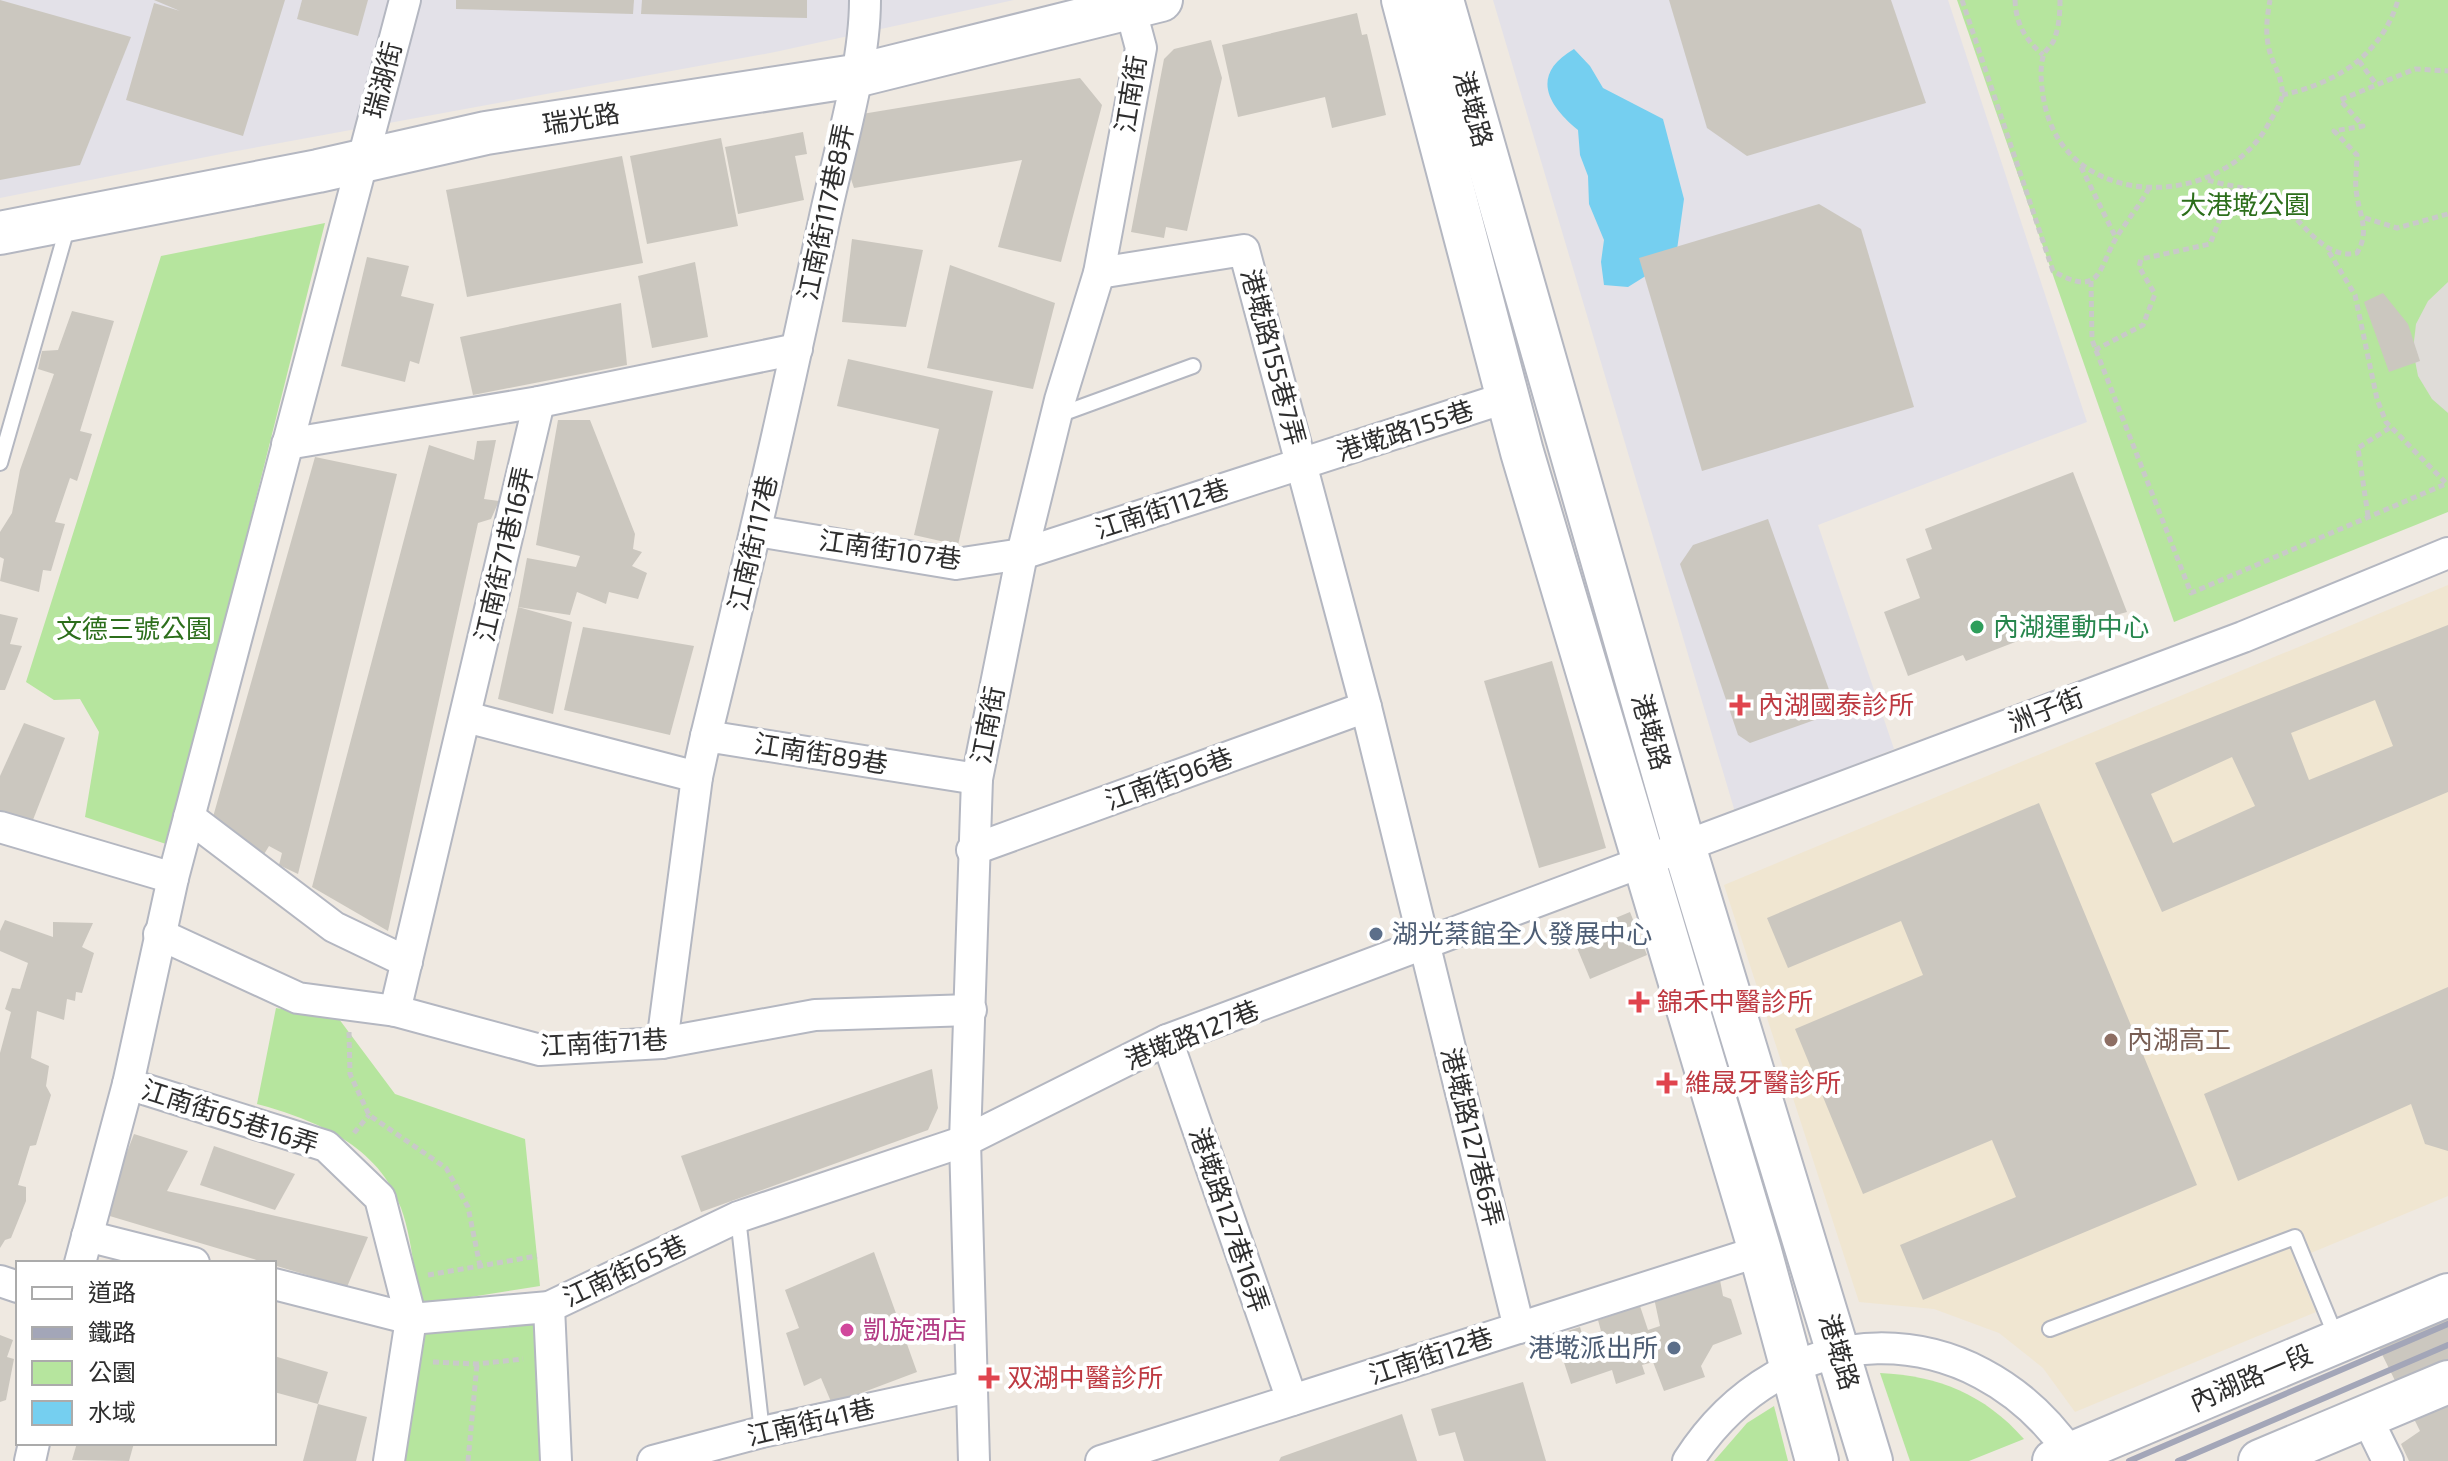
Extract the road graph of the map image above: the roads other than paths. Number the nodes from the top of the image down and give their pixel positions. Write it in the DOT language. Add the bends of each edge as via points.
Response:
graph roads {
  1 [pos="405,0"];
  2 [pos="865,0"];
  3 [pos="1403,0"];
  4 [pos="1442,0"];
  5 [pos="1145,4"];
  6 [pos="855,76"];
  7 [pos="363,159"];
  8 [pos="69,221"];
  9 [pos="0,233"];
  10 [pos="1099,273"];
  11 [pos="797,349"];
  12 [pos="1193,366"];
  13 [pos="1508,397"];
  14 [pos="539,402"];
  15 [pos="1056,417"];
  16 [pos="287,444"];
  17 [pos="0,463"];
  18 [pos="1302,464"];
  19 [pos="757,531"];
  20 [pos="2448,553"];
  21 [pos="1022,554"];
  22 [pos="1366,707"];
  23 [pos="466,717"];
  24 [pos="706,736"];
  25 [pos="697,777"];
  26 [pos="977,779"];
  27 [pos="189,817"];
  28 [pos="0,827"];
  29 [pos="1684,846"];
  30 [pos="972,850"];
  31 [pos="1643,864"];
  32 [pos="173,878"];
  33 [pos="159,934"];
  34 [pos="1426,946"];
  35 [pos="407,962"];
  36 [pos="971,1010"];
  37 [pos="395,1011"];
  38 [pos="1167,1040"];
  39 [pos="662,1043"];
  40 [pos="128,1084"];
  41 [pos="965,1141"];
  42 [pos="738,1217"];
  43 [pos="84,1250"];
  44 [pos="1760,1251"];
  45 [pos="177,1261"];
  46 [pos="276,1285"];
  47 [pos="2448,1295"];
  48 [pos="549,1307"];
  49 [pos="411,1319"];
  50 [pos="1519,1328"];
  51 [pos="2050,1329"];
  52 [pos="2337,1342"];
  53 [pos="1839,1351"];
  54 [pos="1793,1365"];
  55 [pos="2448,1382"];
  56 [pos="969,1387"];
  57 [pos="1292,1400"];
  58 [pos="2366,1416"];
  59 [pos="762,1432"];
  60 [pos="1145,1455"];
  61 [pos="2062,1458"];
  62 [pos="389,1461"];
  63 [pos="556,1461"];
  64 [pos="653,1461"];
  65 [pos="974,1461"];
  66 [pos="1101,1461"];
  67 [pos="1688,1461"];
  68 [pos="1817,1461"];
  69 [pos="1871,1461"];
  70 [pos="2260,1461"];
  71 [pos="2388,1461"];
  1 -- 7 [label="street, 瑞湖街"];
  2 -- 6 [label="street, 江南街117巷8弄"];
  3 -- 13 [label="street, 港墘路"];
  4 -- 29 [label="street, 港墘路"];
  5 -- 6 [label="street, 瑞光路"];
  5 -- 10 [label="street, 江南街"];
  6 -- 7 [label="street, 瑞光路" via="486,133"];
  6 -- 11 [label="street, 江南街117巷8弄"];
  7 -- 8 [label="street, 瑞光路"];
  7 -- 16 [label="street"];
  8 -- 9 [label="street, 瑞光路"];
  8 -- 17 [label="lane"];
  10 -- 15 [label="street, 江南街"];
  10 -- 18 [label="street, 港墘路155巷7弄" via="1244,250"];
  11 -- 14 [label="street"];
  11 -- 19 [label="street, 江南街117巷"];
  12 -- 15 [label="lane"];
  13 -- 18 [label="street, 港墘路155巷"];
  13 -- 31 [label="street, 港墘路"];
  14 -- 16 [label="street"];
  14 -- 23 [label="street, 江南街71巷16弄"];
  15 -- 21 [label="street, 江南街"];
  16 -- 27 [label="street"];
  18 -- 21 [label="street, 江南街112巷"];
  18 -- 22 [label="street"];
  19 -- 21 [label="street, 江南街107巷" via="956,564"];
  19 -- 24 [label="street, 江南街117巷"];
  20 -- 29 [label="street, 洲子街" via="2243,637"];
  21 -- 26 [label="street, 江南街"];
  22 -- 30 [label="street, 江南街96巷"];
  22 -- 34 [label="street"];
  23 -- 25 [label="street"];
  23 -- 35 [label="street, 江南街71巷16弄"];
  24 -- 25 [label="street"];
  24 -- 26 [label="street, 江南街89巷"];
  25 -- 39 [label="street"];
  26 -- 30 [label="street, 江南街"];
  27 -- 32 [label="street"];
  27 -- 35 [label="street" via="334,927"];
  28 -- 32 [label="street"];
  29 -- 31 [label="street, 洲子街"];
  29 -- 53 [label="street, 港墘路"];
  30 -- 36 [label="street, 江南街"];
  31 -- 34 [label="street, 港墘路127巷"];
  31 -- 44 [label="street, 港墘路"];
  32 -- 33 [label="street"];
  33 -- 37 [label="street, 江南街71巷" via="298,998"];
  33 -- 40 [label="street"];
  34 -- 38 [label="street, 港墘路127巷"];
  34 -- 50 [label="street, 港墘路127巷6弄"];
  35 -- 37 [label="street, 江南街71巷16弄"];
  36 -- 39 [label="street, 江南街71巷" via="815,1015"];
  36 -- 41 [label="street, 江南街"];
  37 -- 39 [label="street, 江南街71巷" via="540,1050"];
  38 -- 41 [label="street, 港墘路127巷"];
  38 -- 57 [label="street, 港墘路127巷16弄"];
  40 -- 43 [label="street"];
  40 -- 49 [label="street, 江南街65巷16弄" via="326,1146 380,1198"];
  41 -- 42 [label="street, 江南街65巷"];
  41 -- 56 [label="street, 江南街"];
  42 -- 48 [label="street, 江南街65巷"];
  42 -- 59 [label="lane"];
  43 -- 45 [label="street"];
  44 -- 50 [label="street, 江南街12巷"];
  44 -- 54 [label="street, 港墘路"];
  46 -- 49 [label="street, 江南街65巷"];
  47 -- 52 [label="street, 內湖路一段"];
  48 -- 49 [label="street, 江南街65巷"];
  48 -- 63 [label="street"];
  49 -- 62 [label="street"];
  50 -- 57 [label="street, 江南街12巷"];
  51 -- 52 [label="lane" via="2295,1237"];
  52 -- 61 [label="street, 內湖路一段"];
  53 -- 54 [label="street"];
  53 -- 61 [label="street" via="1915,1351 1969,1366 2017,1394 2057,1434"];
  53 -- 69 [label="street, 港墘路"];
  54 -- 67 [label="street" via="1752,1389 1720,1418"];
  54 -- 68 [label="street, 港墘路"];
  55 -- 58 [label="street"];
  56 -- 59 [label="street, 江南街41巷"];
  56 -- 65 [label="street, 江南街"];
  57 -- 60 [label="street, 江南街12巷"];
  58 -- 70 [label="street"];
  58 -- 71 [label="street"];
  59 -- 64 [label="street, 江南街41巷"];
  60 -- 66 [label="street, 江南街12巷"];
}
